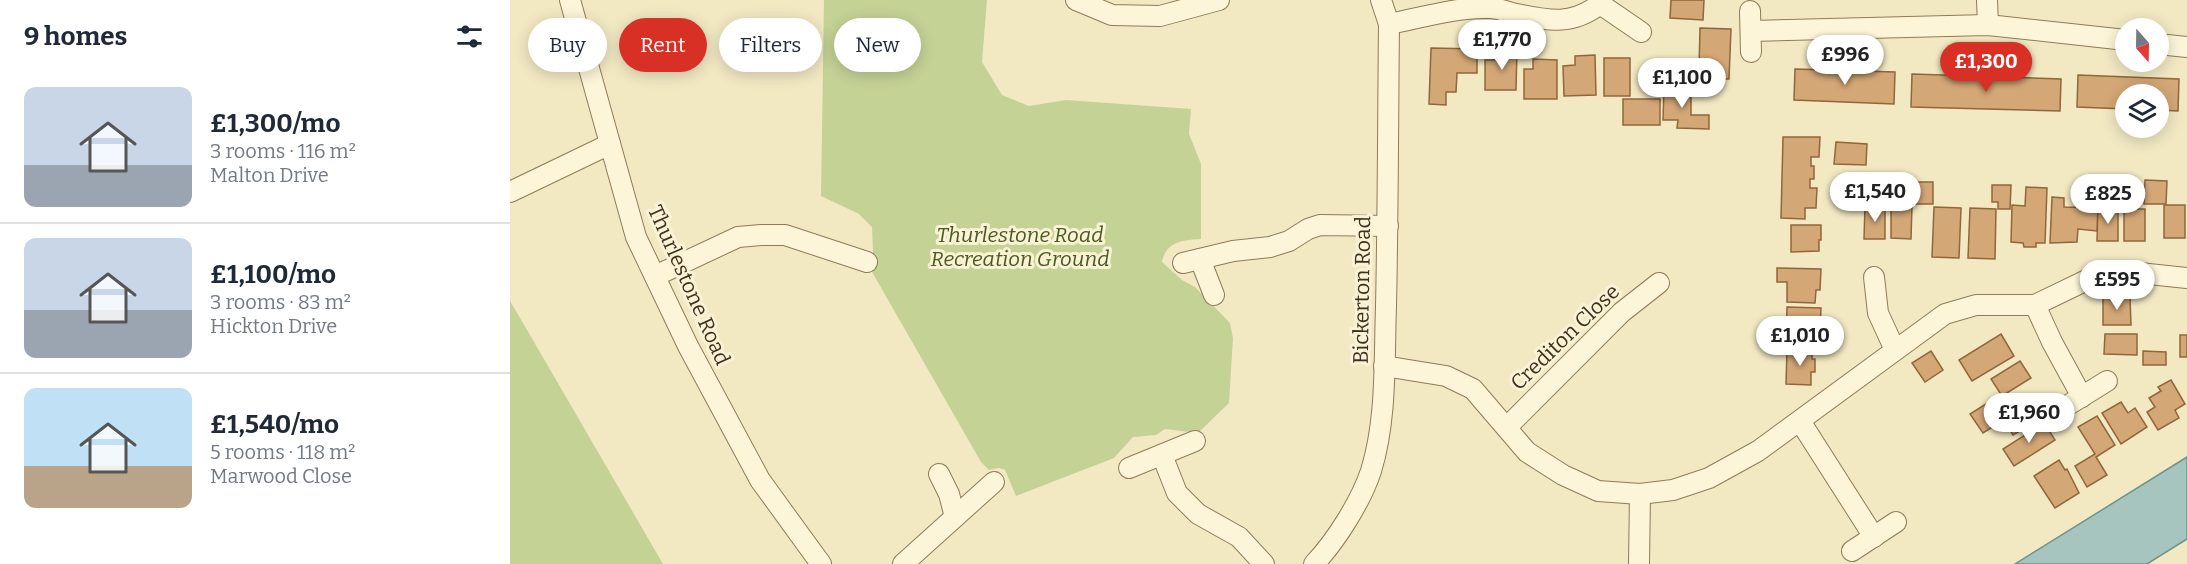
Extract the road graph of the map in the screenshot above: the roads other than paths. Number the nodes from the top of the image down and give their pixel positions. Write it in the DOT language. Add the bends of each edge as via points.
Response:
graph roads {
  1 [pos="570,0"];
  2 [pos="1076,0"];
  3 [pos="1219,0"];
  4 [pos="1381,0"];
  5 [pos="1987,0"];
  6 [pos="1600,2"];
  7 [pos="1389,24"];
  8 [pos="1988,26"];
  9 [pos="1641,32"];
  10 [pos="2115,39"];
  11 [pos="2169,45"];
  12 [pos="2187,47"];
  13 [pos="1751,52"];
  14 [pos="610,144"];
  15 [pos="510,192"];
  16 [pos="1388,226"];
  17 [pos="867,262"];
  18 [pos="655,276"];
  19 [pos="1874,277"];
  20 [pos="2187,278"];
  21 [pos="1659,283"];
  22 [pos="1214,295"];
  23 [pos="2035,305"];
  24 [pos="1894,350"];
  25 [pos="1384,366"];
  26 [pos="2107,381"];
  27 [pos="2082,397"];
  28 [pos="2062,409"];
  29 [pos="1800,421"];
  30 [pos="1507,427"];
  31 [pos="1195,441"];
  32 [pos="1162,455"];
  33 [pos="1129,468"];
  34 [pos="939,474"];
  35 [pos="994,483"];
  36 [pos="1640,494"];
  37 [pos="955,517"];
  38 [pos="1896,522"];
  39 [pos="1874,537"];
  40 [pos="1852,551"];
  41 [pos="821,564"];
  42 [pos="903,564"];
  43 [pos="1264,564"];
  44 [pos="1314,564"];
  45 [pos="1639,564"];
  1 -- 14 [label="street, Thurlestone Road"];
  2 -- 3 [label="street" via="1112,15 1160,16"];
  4 -- 7 [label="street, Bickerton Road"];
  5 -- 8 [label="street"];
  6 -- 7 [label="street" via="1587,14 1572,19 1543,19 1490,8"];
  6 -- 9 [label="street"];
  7 -- 16 [label="street, Bickerton Road"];
  8 -- 10 [label="street"];
  8 -- 13 [label="street" via="1750,21"];
  11 -- 12 [label="street"];
  14 -- 15 [label="street"];
  14 -- 18 [label="street, Thurlestone Road" via="636,237"];
  16 -- 22 [label="street" via="1320,225 1270,247 1192,261"];
  16 -- 25 [label="street, Bickerton Road"];
  17 -- 18 [label="street" via="785,235 761,235 738,237"];
  18 -- 41 [label="street, Thurlestone Road" via="760,480"];
  19 -- 24 [label="street" via="1878,313"];
  20 -- 23 [label="street" via="2130,272 2091,278"];
  21 -- 30 [label="street, Crediton Close" via="1622,312"];
  23 -- 24 [label="street" via="1976,305 1945,314"];
  23 -- 27 [label="street"];
  24 -- 29 [label="street"];
  25 -- 30 [label="street" via="1446,376 1473,389"];
  25 -- 44 [label="street, Bickerton Road" via="1381,422 1371,470 1356,504"];
  26 -- 27 [label="street"];
  27 -- 28 [label="street"];
  29 -- 36 [label="street" via="1758,451 1709,478 1673,490"];
  29 -- 39 [label="street"];
  30 -- 36 [label="street" via="1527,452 1563,475 1598,491"];
  31 -- 32 [label="street"];
  32 -- 33 [label="street"];
  32 -- 43 [label="street" via="1177,493 1198,514 1239,537"];
  34 -- 37 [label="street"];
  35 -- 37 [label="street"];
  36 -- 45 [label="street"];
  37 -- 42 [label="street"];
  38 -- 39 [label="street"];
  39 -- 40 [label="street"];
}
